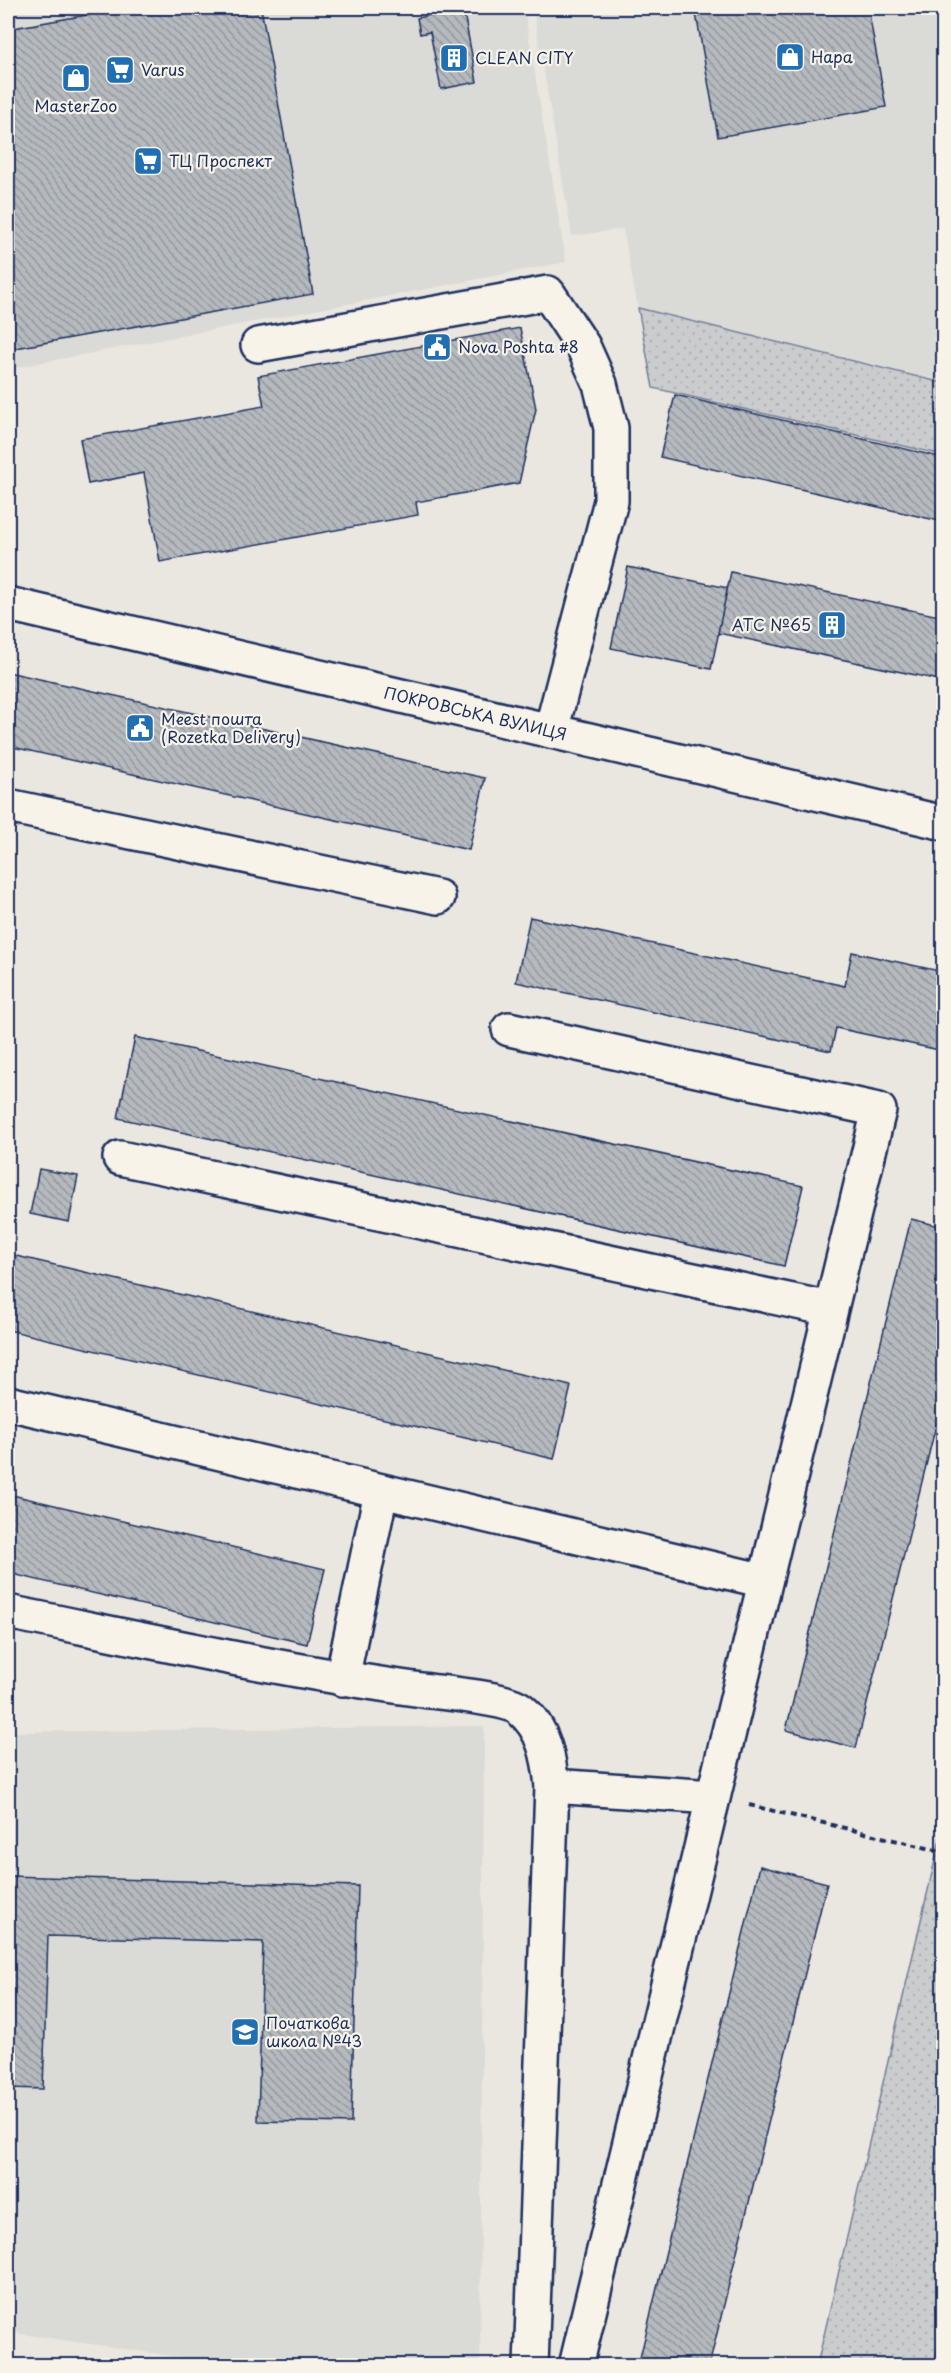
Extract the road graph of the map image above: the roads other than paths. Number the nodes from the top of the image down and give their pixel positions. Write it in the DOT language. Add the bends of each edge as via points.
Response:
graph roads {
  1 [pos="258,345"];
  2 [pos="8,604"];
  3 [pos="551,731"];
  4 [pos="8,806"];
  5 [pos="944,823"];
  6 [pos="438,897"];
  7 [pos="509,1029"];
  8 [pos="120,1158"];
  9 [pos="831,1309"];
  10 [pos="8,1402"];
  11 [pos="381,1492"];
  12 [pos="765,1581"];
  13 [pos="8,1612"];
  14 [pos="342,1679"];
  15 [pos="552,1786"];
  16 [pos="713,1797"];
  17 [pos="531,2366"];
  18 [pos="576,2366"];
  1 -- 3 [label="street" via="548,293 583,346 600,384 611,428 611,501"];
  2 -- 3 [label="street, ПОКРОВСЬКА ВУЛИЦЯ"];
  3 -- 5 [label="street, ПОКРОВСЬКА ВУЛИЦЯ"];
  4 -- 6 [label="street"];
  7 -- 9 [label="street" via="879,1110"];
  8 -- 9 [label="street"];
  9 -- 12 [label="street"];
  10 -- 11 [label="street"];
  11 -- 12 [label="street"];
  11 -- 14 [label="street"];
  12 -- 16 [label="street"];
  13 -- 14 [label="street"];
  14 -- 15 [label="street" via="518,1707 540,1734"];
  15 -- 16 [label="street"];
  15 -- 17 [label="street"];
  16 -- 18 [label="street"];
}
